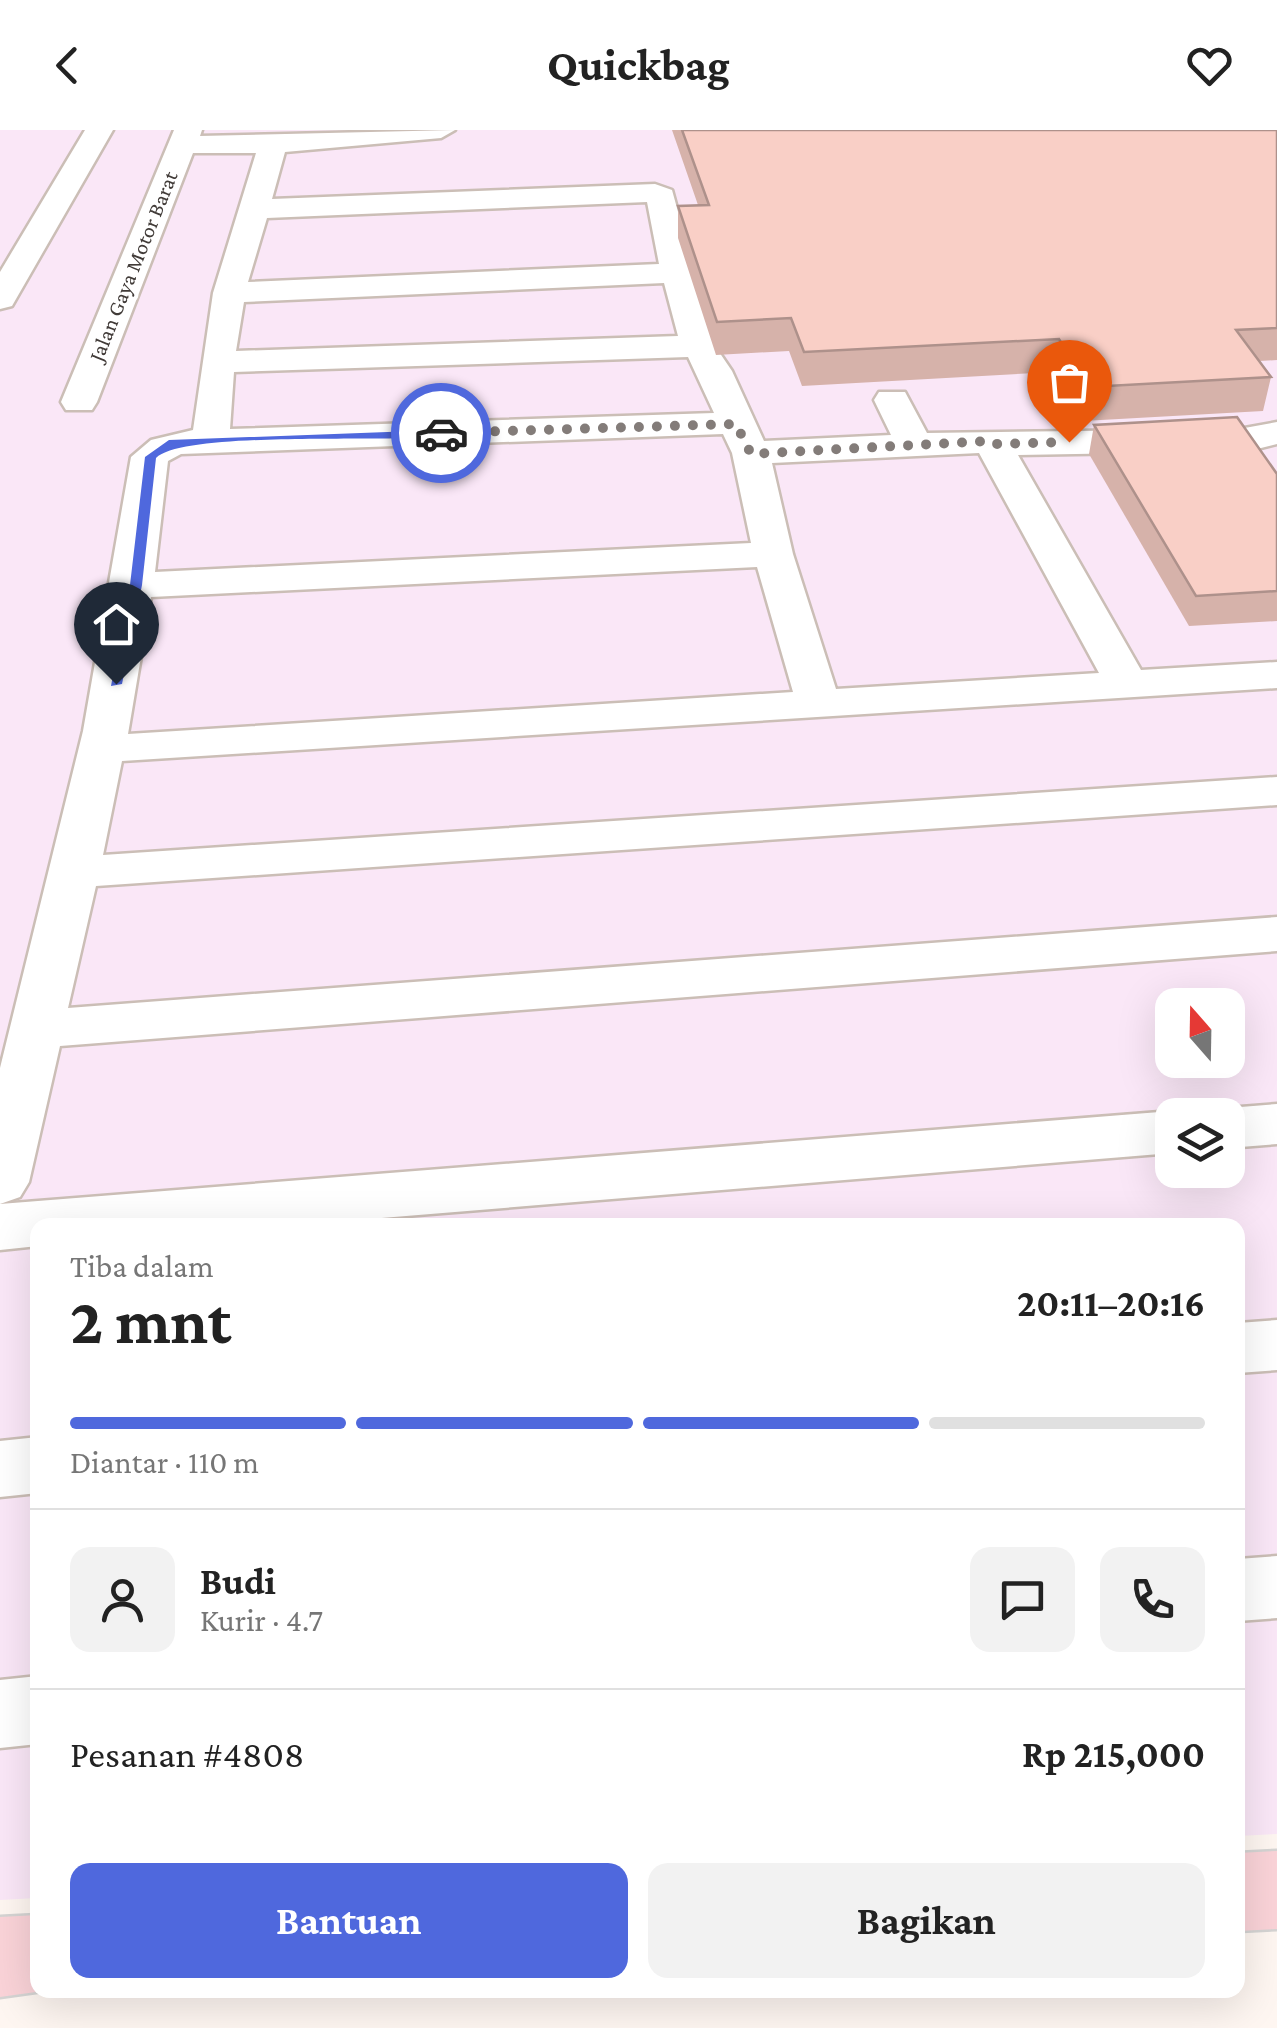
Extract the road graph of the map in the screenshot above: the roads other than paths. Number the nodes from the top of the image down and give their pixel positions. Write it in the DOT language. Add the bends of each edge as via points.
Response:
graph roads {
  1 [pos="99,130"];
  2 [pos="441,130"];
  3 [pos="185,138"];
  4 [pos="273,144"];
  5 [pos="253,209"];
  6 [pos="34,241"];
  7 [pos="0,242"];
  8 [pos="677,273"];
  9 [pos="229,293"];
  10 [pos="0,298"];
  11 [pos="698,346"];
  12 [pos="217,362"];
  13 [pos="892,400"];
  14 [pos="79,402"];
  15 [pos="743,438"];
  16 [pos="211,441"];
  17 [pos="993,444"];
  18 [pos="915,445"];
  19 [pos="1265,448"];
  20 [pos="773,554"];
  21 [pos="136,585"];
  22 [pos="1277,675"];
  23 [pos="1128,686"];
  24 [pos="819,705"];
  25 [pos="102,749"];
  26 [pos="1277,791"];
  27 [pos="73,872"];
  28 [pos="1277,934"];
  29 [pos="36,1029"];
  30 [pos="1277,1124"];
  31 [pos="1245,1127"];
  32 [pos="1155,1133"];
  33 [pos="0,1182"];
  34 [pos="122,1218"];
  35 [pos="30,1226"];
  36 [pos="0,1228"];
  37 [pos="1277,1344"];
  38 [pos="1245,1347"];
  39 [pos="30,1467"];
  40 [pos="0,1469"];
  41 [pos="1277,1587"];
  42 [pos="1245,1589"];
  43 [pos="30,1711"];
  44 [pos="0,1714"];
  45 [pos="1277,1890"];
  46 [pos="1245,1892"];
  47 [pos="30,1955"];
  48 [pos="0,1957"];
  1 -- 6 [label="lane"];
  2 -- 4 [label="lane"];
  3 -- 4 [label="lane"];
  3 -- 14 [label="lane, Jalan Gaya Motor Barat"];
  4 -- 5 [label="lane"];
  5 -- 8 [label="lane" via="655,192"];
  5 -- 9 [label="lane"];
  6 -- 7 [label="lane"];
  6 -- 10 [label="lane"];
  8 -- 9 [label="lane"];
  8 -- 11 [label="lane"];
  9 -- 12 [label="lane"];
  11 -- 12 [label="lane"];
  11 -- 15 [label="lane"];
  12 -- 16 [label="lane"];
  13 -- 18 [label="lane"];
  15 -- 16 [label="lane"];
  15 -- 18 [label="lane"];
  15 -- 20 [label="lane"];
  16 -- 21 [label="lane" via="169,444 150,457"];
  17 -- 18 [label="lane"];
  17 -- 19 [label="lane"];
  17 -- 23 [label="lane"];
  20 -- 21 [label="lane"];
  20 -- 24 [label="lane"];
  21 -- 25 [label="lane"];
  22 -- 23 [label="lane"];
  23 -- 24 [label="lane"];
  24 -- 25 [label="lane"];
  25 -- 27 [label="lane"];
  26 -- 27 [label="lane"];
  27 -- 29 [label="lane"];
  28 -- 29 [label="lane"];
  29 -- 33 [label="lane"];
  30 -- 31 [label="lane"];
  32 -- 34 [label="lane"];
  35 -- 36 [label="lane"];
  37 -- 38 [label="lane"];
  39 -- 40 [label="lane"];
  41 -- 42 [label="lane"];
  43 -- 44 [label="lane"];
  45 -- 46 [label="main road"];
  47 -- 48 [label="main road"];
}
